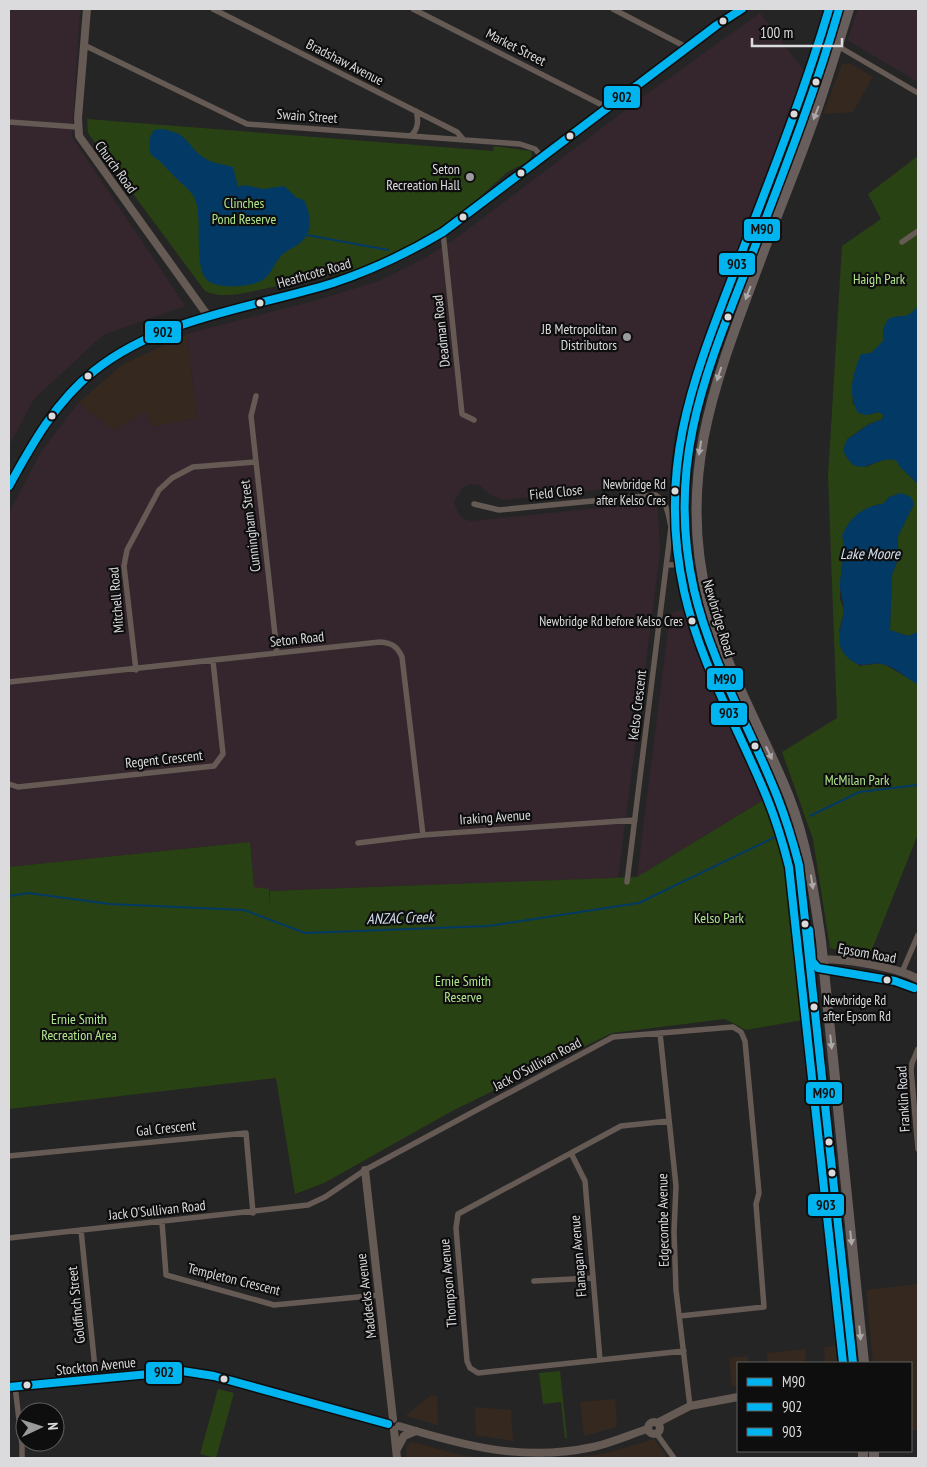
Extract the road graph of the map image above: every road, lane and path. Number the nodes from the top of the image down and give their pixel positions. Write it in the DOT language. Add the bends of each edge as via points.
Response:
graph roads {
  1 [pos="87,9"];
  2 [pos="213,9"];
  3 [pos="413,9"];
  4 [pos="613,9"];
  5 [pos="839,9"];
  6 [pos="849,9"];
  7 [pos="739,10"];
  8 [pos="833,44"];
  9 [pos="84,45"];
  10 [pos="688,48"];
  11 [pos="918,93"];
  12 [pos="608,108"];
  13 [pos="416,111"];
  14 [pos="9,122"];
  15 [pos="78,128"];
  16 [pos="410,136"];
  17 [pos="464,140"];
  18 [pos="542,157"];
  19 [pos="918,230"];
  20 [pos="443,232"];
  21 [pos="902,242"];
  22 [pos="208,316"];
  23 [pos="256,396"];
  24 [pos="474,420"];
  25 [pos="255,462"];
  26 [pos="9,486"];
  27 [pos="474,504"];
  28 [pos="700,563"];
  29 [pos="689,564"];
  30 [pos="667,565"];
  31 [pos="277,653"];
  32 [pos="213,661"];
  33 [pos="136,670"];
  34 [pos="9,682"];
  35 [pos="9,784"];
  36 [pos="790,813"];
  37 [pos="635,820"];
  38 [pos="423,835"];
  39 [pos="797,837"];
  40 [pos="358,843"];
  41 [pos="627,882"];
  42 [pos="918,935"];
  43 [pos="822,958"];
  44 [pos="810,960"];
  45 [pos="902,972"];
  46 [pos="918,979"];
  47 [pos="660,1033"];
  48 [pos="918,1049"];
  49 [pos="670,1121"];
  50 [pos="917,1123"];
  51 [pos="918,1149"];
  52 [pos="571,1153"];
  53 [pos="9,1156"];
  54 [pos="365,1170"];
  55 [pos="253,1213"];
  56 [pos="162,1222"];
  57 [pos="81,1230"];
  58 [pos="9,1238"];
  59 [pos="593,1278"];
  60 [pos="534,1280"];
  61 [pos="379,1296"];
  62 [pos="680,1316"];
  63 [pos="684,1351"];
  64 [pos="600,1360"];
  65 [pos="853,1362"];
  66 [pos="864,1362"];
  67 [pos="96,1378"];
  68 [pos="10,1386"];
  69 [pos="737,1397"];
  70 [pos="690,1406"];
  71 [pos="390,1421"];
  72 [pos="657,1423"];
  73 [pos="397,1428"];
  74 [pos="648,1429"];
  75 [pos="416,1431"];
  76 [pos="656,1434"];
  77 [pos="397,1449"];
  78 [pos="22,1458"];
  79 [pos="397,1458"];
  80 [pos="674,1458"];
  1 -- 9 [label="street, Church Road"];
  2 -- 13 [label="street, Bradshaw Avenue"];
  3 -- 12 [label="street, Market Street"];
  4 -- 10 [label="street"];
  5 -- 8 [label="highway, Newbridge Road"];
  6 -- 8 [label="highway, Newbridge Road"];
  7 -- 10 [label="main road, Heathcote Road"];
  8 -- 11 [label="street"];
  8 -- 28 [label="highway, Newbridge Road, one-way" via="821,99 734,330 707,413 696,491"];
  8 -- 29 [label="highway, Newbridge Road" via="716,345 698,402 686,472 685,521"];
  9 -- 15 [label="street, Church Road"];
  9 -- 16 [label="street, Swain Street" via="246,124"];
  10 -- 12 [label="main road, Heathcote Road"];
  12 -- 18 [label="main road, Heathcote Road"];
  13 -- 16 [label="street" via="417,125"];
  13 -- 17 [label="street, Bradshaw Avenue" via="457,132"];
  14 -- 15 [label="street"];
  15 -- 22 [label="street, Church Road" via="84,144"];
  16 -- 17 [label="street, Swain Street"];
  17 -- 18 [label="street, Swain Street" via="528,145"];
  18 -- 20 [label="main road, Heathcote Road"];
  19 -- 21 [label="street"];
  20 -- 22 [label="main road, Heathcote Road" via="399,259 375,269"];
  20 -- 24 [label="street, Deadman Road" via="462,414"];
  22 -- 26 [label="main road, Heathcote Road" via="154,334 95,371 58,407 42,428"];
  23 -- 25 [label="street, Cunningham Street" via="251,416"];
  25 -- 31 [label="street, Cunningham Street"];
  25 -- 33 [label="street, Mitchell Road" via="193,467 180,472 159,490 127,550 124,566"];
  27 -- 30 [label="street, Field Close" via="499,510 655,495 662,498 667,507 671,527"];
  28 -- 29 [label="street"];
  28 -- 36 [label="highway, Newbridge Road, one-way" via="722,650"];
  29 -- 30 [label="street"];
  29 -- 36 [label="highway, Newbridge Road" via="710,643"];
  30 -- 37 [label="street, Kelso Crescent"];
  31 -- 32 [label="street, Seton Road"];
  31 -- 38 [label="street, Seton Road" via="380,642 398,648 402,657"];
  32 -- 33 [label="street, Seton Road"];
  32 -- 35 [label="street, Regent Crescent" via="223,754 214,766 18,787"];
  33 -- 34 [label="street, Seton Road"];
  36 -- 39 [label="highway, Newbridge Road"];
  37 -- 38 [label="street, Iraking Avenue"];
  37 -- 41 [label="street, Kelso Crescent"];
  38 -- 40 [label="street, Iraking Avenue"];
  39 -- 43 [label="highway, Newbridge Road, one-way" via="811,875"];
  39 -- 44 [label="highway, Newbridge Road"];
  42 -- 45 [label="street"];
  43 -- 44 [label="street, Epsom Road"];
  43 -- 45 [label="street, Epsom Road"];
  43 -- 66 [label="highway, Newbridge Road, one-way"];
  44 -- 65 [label="highway, Newbridge Road"];
  45 -- 46 [label="street, Epsom Road"];
  47 -- 49 [label="street, Edgecombe Avenue"];
  47 -- 54 [label="street, Jack O'Sullivan Road" via="613,1037"];
  47 -- 62 [label="street, Jack O'Sullivan Road" via="726,1026 741,1032 745,1041 759,1193 756,1204 764,1307"];
  48 -- 50 [label="street, Franklin Road" via="911,1070"];
  49 -- 52 [label="street, Thompson Avenue" via="621,1126"];
  49 -- 62 [label="street, Edgecombe Avenue" via="676,1186 676,1290"];
  50 -- 51 [label="street, Franklin Road"];
  52 -- 59 [label="street, Flanagan Avenue" via="585,1181"];
  52 -- 64 [label="street, Thompson Avenue" via="458,1214 456,1228 467,1361 470,1368 478,1373"];
  53 -- 55 [label="street, Gal Crescent" via="246,1132"];
  54 -- 55 [label="street, Jack O'Sullivan Road" via="308,1206"];
  54 -- 61 [label="street, Maddecks Avenue"];
  55 -- 56 [label="street, Jack O'Sullivan Road"];
  56 -- 57 [label="street, Jack O'Sullivan Road"];
  56 -- 61 [label="street, Templeton Crescent" via="166,1275 274,1305"];
  57 -- 58 [label="street, Jack O'Sullivan Road"];
  57 -- 67 [label="street, Goldfinch Street"];
  59 -- 60 [label="street"];
  59 -- 64 [label="street, Flanagan Avenue"];
  61 -- 71 [label="street, Maddecks Avenue"];
  62 -- 63 [label="street, Edgecombe Avenue"];
  63 -- 64 [label="street, Thompson Avenue"];
  63 -- 70 [label="street, Edgecombe Avenue"];
  67 -- 68 [label="street, Stockton Avenue"];
  67 -- 71 [label="street, Stockton Avenue" via="169,1371 195,1372"];
  68 -- 78 [label="street"];
  69 -- 70 [label="street"];
  70 -- 72 [label="street"];
  71 -- 73 [label="street" via="390,1429"];
  72 -- 74 [label="street" via="650,1423"];
  72 -- 76 [label="street" via="660,1428"];
  73 -- 75 [label="street"];
  73 -- 77 [label="street"];
  74 -- 75 [label="street" via="590,1448 529,1453 491,1451"];
  74 -- 76 [label="street"];
  75 -- 77 [label="street" via="404,1436"];
  76 -- 80 [label="street"];
  77 -- 79 [label="street"];
}
